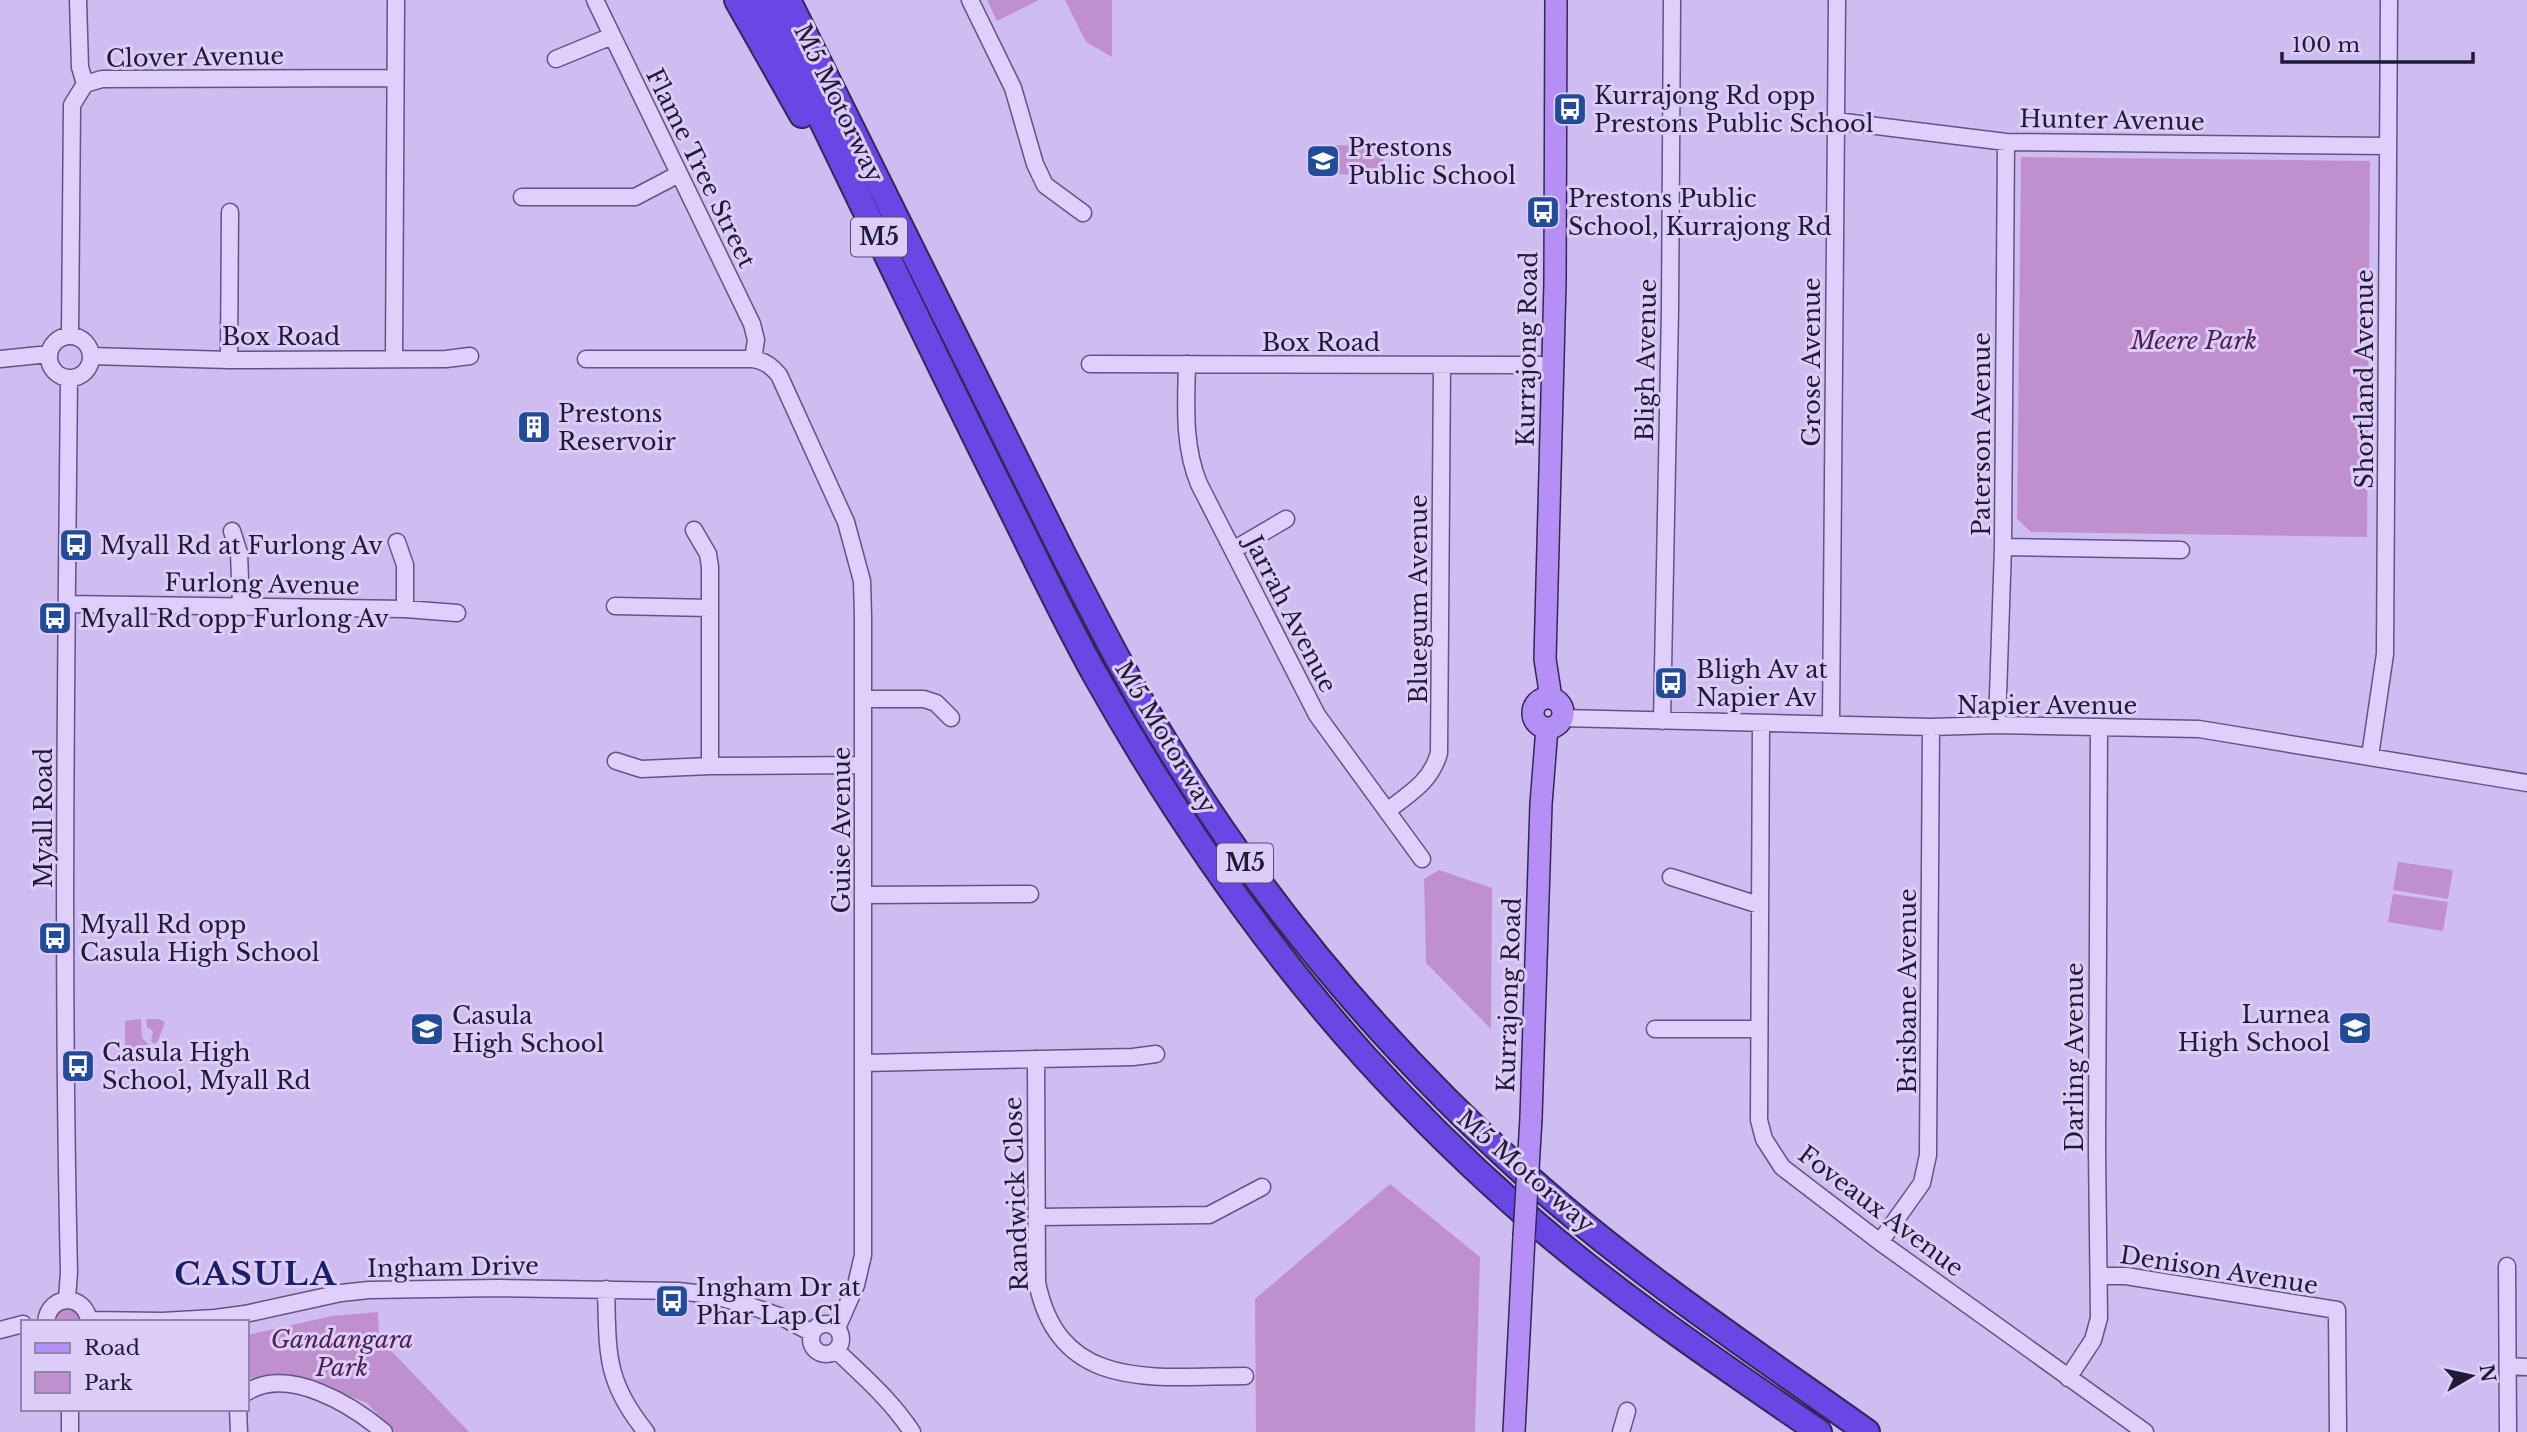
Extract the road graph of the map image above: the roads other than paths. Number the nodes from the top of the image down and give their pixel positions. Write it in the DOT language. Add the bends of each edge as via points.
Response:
graph roads {
  1 [pos="78,0"];
  2 [pos="396,0"];
  3 [pos="595,0"];
  4 [pos="737,0"];
  5 [pos="763,0"];
  6 [pos="788,0"];
  7 [pos="970,0"];
  8 [pos="1556,0"];
  9 [pos="1672,0"];
  10 [pos="1837,0"];
  11 [pos="2389,0"];
  12 [pos="612,36"];
  13 [pos="555,58"];
  14 [pos="394,78"];
  15 [pos="85,84"];
  16 [pos="1836,121"];
  17 [pos="2006,142"];
  18 [pos="2388,146"];
  19 [pos="679,174"];
  20 [pos="522,197"];
  21 [pos="230,212"];
  22 [pos="1083,213"];
  23 [pos="70,336"];
  24 [pos="49,354"];
  25 [pos="92,356"];
  26 [pos="470,356"];
  27 [pos="394,358"];
  28 [pos="0,359"];
  29 [pos="586,359"];
  30 [pos="753,359"];
  31 [pos="229,360"];
  32 [pos="1090,363"];
  33 [pos="1186,364"];
  34 [pos="1553,365"];
  35 [pos="1442,366"];
  36 [pos="69,379"];
  37 [pos="962,411"];
  38 [pos="1286,519"];
  39 [pos="694,530"];
  40 [pos="232,531"];
  41 [pos="397,542"];
  42 [pos="2003,547"];
  43 [pos="1233,550"];
  44 [pos="2181,550"];
  45 [pos="67,604"];
  46 [pos="241,606"];
  47 [pos="615,606"];
  48 [pos="405,608"];
  49 [pos="710,608"];
  50 [pos="457,613"];
  51 [pos="863,699"];
  52 [pos="951,718"];
  53 [pos="1662,721"];
  54 [pos="1555,723"];
  55 [pos="1761,723"];
  56 [pos="1832,724"];
  57 [pos="1997,725"];
  58 [pos="1931,727"];
  59 [pos="2099,727"];
  60 [pos="2370,757"];
  61 [pos="616,761"];
  62 [pos="863,765"];
  63 [pos="710,766"];
  64 [pos="2527,783"];
  65 [pos="1387,811"];
  66 [pos="1422,859"];
  67 [pos="1671,877"];
  68 [pos="863,894"];
  69 [pos="1030,894"];
  70 [pos="1759,905"];
  71 [pos="1655,1029"];
  72 [pos="1759,1029"];
  73 [pos="1156,1054"];
  74 [pos="1036,1059"];
  75 [pos="864,1063"];
  76 [pos="1262,1187"];
  77 [pos="1037,1217"];
  78 [pos="1880,1242"];
  79 [pos="2507,1266"];
  80 [pos="2099,1276"];
  81 [pos="606,1289"];
  82 [pos="67,1299"];
  83 [pos="46,1320"];
  84 [pos="89,1320"];
  85 [pos="180,1320"];
  86 [pos="21,1325"];
  87 [pos="837,1328"];
  88 [pos="0,1330"];
  89 [pos="812,1333"];
  90 [pos="836,1350"];
  91 [pos="2508,1366"];
  92 [pos="2527,1367"];
  93 [pos="1245,1376"];
  94 [pos="2068,1378"];
  95 [pos="248,1391"];
  96 [pos="69,1411"];
  97 [pos="238,1411"];
  98 [pos="1628,1411"];
  99 [pos="70,1432"];
  100 [pos="239,1432"];
  101 [pos="384,1432"];
  102 [pos="646,1432"];
  103 [pos="912,1432"];
  104 [pos="1514,1432"];
  105 [pos="1621,1432"];
  106 [pos="1819,1432"];
  107 [pos="1867,1432"];
  108 [pos="2145,1432"];
  109 [pos="2338,1432"];
  110 [pos="2508,1432"];
  1 -- 15 [label="street" via="80,67"];
  2 -- 14 [label="street"];
  3 -- 12 [label="street, Flame Tree Street"];
  4 -- 37 [label="highway"];
  5 -- 37 [label="highway, M5 Motorway / M5"];
  6 -- 107 [label="highway, M5 Motorway / M5" via="1108,640 1195,789 1286,919 1397,1049 1528,1177 1689,1306"];
  7 -- 22 [label="street" via="1013,88 1045,185"];
  8 -- 34 [label="main road, Kurrajong Road"];
  9 -- 53 [label="street, Bligh Avenue"];
  10 -- 16 [label="street, Grose Avenue"];
  11 -- 18 [label="street, Shortland Avenue"];
  12 -- 13 [label="street"];
  12 -- 19 [label="street, Flame Tree Street"];
  14 -- 15 [label="street, Clover Avenue" via="102,79"];
  14 -- 27 [label="street"];
  15 -- 23 [label="street, Clover Avenue" via="72,105"];
  16 -- 17 [label="street, Hunter Avenue"];
  16 -- 56 [label="street, Grose Avenue"];
  17 -- 18 [label="street, Hunter Avenue"];
  17 -- 42 [label="street, Paterson Avenue"];
  18 -- 60 [label="street, Shortland Avenue" via="2385,654"];
  19 -- 20 [label="street" via="635,197"];
  19 -- 30 [label="street, Flame Tree Street" via="752,324 756,340"];
  21 -- 31 [label="street"];
  23 -- 24 [label="street" via="55,341"];
  23 -- 25 [label="street" via="87,343"];
  24 -- 28 [label="street"];
  24 -- 36 [label="street" via="56,373"];
  25 -- 31 [label="street, Box Road"];
  25 -- 36 [label="street" via="88,370"];
  26 -- 27 [label="street, Box Road"];
  27 -- 31 [label="street, Box Road"];
  29 -- 30 [label="street"];
  30 -- 51 [label="street, Guise Avenue" via="763,361 779,375 846,522 862,581"];
  32 -- 33 [label="street, Box Road"];
  33 -- 35 [label="street, Box Road"];
  33 -- 43 [label="street, Jarrah Avenue" via="1189,456"];
  34 -- 35 [label="street, Box Road"];
  34 -- 54 [label="main road, Kurrajong Road" via="1545,659 1551,698 1539,701 1533,713 1538,724"];
  35 -- 65 [label="street, Bluegum Avenue" via="1440,746 1427,779"];
  36 -- 45 [label="street, Myall Road"];
  37 -- 106 [label="highway, M5 Motorway / M5" via="1094,673 1136,746 1212,863 1302,983 1439,1134 1555,1239 1688,1341"];
  38 -- 43 [label="street"];
  39 -- 49 [label="street" via="708,554"];
  40 -- 46 [label="street" via="239,553"];
  41 -- 48 [label="street" via="405,565"];
  42 -- 44 [label="street"];
  42 -- 57 [label="street, Paterson Avenue"];
  43 -- 65 [label="street, Jarrah Avenue" via="1317,715"];
  45 -- 46 [label="street, Furlong Avenue"];
  45 -- 82 [label="street, Myall Road"];
  46 -- 48 [label="street, Furlong Avenue"];
  47 -- 49 [label="street"];
  48 -- 50 [label="street, Furlong Avenue"];
  49 -- 63 [label="street"];
  51 -- 52 [label="street" via="924,699 936,703"];
  51 -- 62 [label="street, Guise Avenue"];
  53 -- 54 [label="street, Napier Avenue"];
  53 -- 55 [label="street, Napier Avenue"];
  54 -- 104 [label="main road, Kurrajong Road, bridge" via="1541,804"];
  55 -- 56 [label="street, Napier Avenue"];
  55 -- 70 [label="street, Foveaux Avenue"];
  56 -- 58 [label="street, Napier Avenue"];
  57 -- 58 [label="street, Napier Avenue"];
  57 -- 59 [label="street, Napier Avenue"];
  58 -- 78 [label="street, Brisbane Avenue" via="1928,1156 1922,1183"];
  59 -- 60 [label="street, Napier Avenue" via="2209,730"];
  59 -- 80 [label="street, Darling Avenue"];
  60 -- 64 [label="street, Napier Avenue"];
  61 -- 63 [label="street" via="641,769"];
  62 -- 63 [label="street"];
  62 -- 68 [label="street, Guise Avenue"];
  65 -- 66 [label="street, Jarrah Avenue"];
  67 -- 70 [label="street"];
  68 -- 69 [label="street"];
  68 -- 75 [label="street, Guise Avenue"];
  70 -- 72 [label="street, Foveaux Avenue"];
  71 -- 72 [label="street"];
  72 -- 78 [label="street, Foveaux Avenue" via="1759,1120 1764,1139 1782,1167"];
  73 -- 74 [label="street"];
  74 -- 75 [label="street"];
  74 -- 77 [label="street, Randwick Close"];
  75 -- 87 [label="street, Guise Avenue" via="863,1255"];
  76 -- 77 [label="street" via="1209,1214"];
  77 -- 93 [label="street, Randwick Close" via="1040,1298 1054,1328 1079,1354 1111,1372 1131,1375"];
  78 -- 94 [label="street, Foveaux Avenue"];
  79 -- 91 [label="street"];
  80 -- 94 [label="street, Darling Avenue" via="2098,1329"];
  80 -- 109 [label="street, Denison Avenue" via="2126,1276 2337,1310"];
  81 -- 85 [label="street, Ingham Drive" via="369,1290 245,1314"];
  81 -- 89 [label="street, Ingham Drive" via="712,1295 782,1317"];
  81 -- 102 [label="street" via="612,1375"];
  82 -- 83 [label="street" via="50,1308"];
  82 -- 84 [label="street" via="83,1305"];
  86 -- 88 [label="street"];
  87 -- 89 [label="street" via="825,1324"];
  87 -- 90 [label="street" via="841,1341"];
  89 -- 90 [label="street" via="811,1343 819,1353"];
  90 -- 103 [label="street" via="877,1389"];
  91 -- 92 [label="street"];
  91 -- 110 [label="street"];
  94 -- 108 [label="street, Foveaux Avenue"];
  95 -- 101 [label="street" via="285,1385 307,1388 345,1403"];
  96 -- 99 [label="street"];
  97 -- 100 [label="street"];
  98 -- 105 [label="street"];
}
